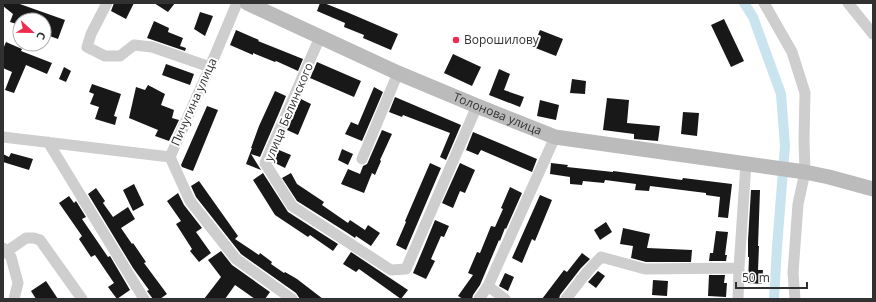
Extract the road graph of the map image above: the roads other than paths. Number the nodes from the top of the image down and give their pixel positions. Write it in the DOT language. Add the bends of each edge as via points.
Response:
graph roads {
  1 [pos="107,3"];
  2 [pos="237,3"];
  3 [pos="247,3"];
  4 [pos="764,3"];
  5 [pos="848,3"];
  6 [pos="873,34"];
  7 [pos="320,38"];
  8 [pos="210,67"];
  9 [pos="398,74"];
  10 [pos="477,106"];
  11 [pos="3,137"];
  12 [pos="555,137"];
  13 [pos="48,142"];
  14 [pos="170,157"];
  15 [pos="362,159"];
  16 [pos="746,163"];
  17 [pos="801,172"];
  18 [pos="873,189"];
  19 [pos="5,250"];
  20 [pos="739,268"];
  21 [pos="488,286"];
  22 [pos="14,299"];
  23 [pos="82,299"];
  24 [pos="144,299"];
  25 [pos="292,299"];
  26 [pos="479,299"];
  27 [pos="505,299"];
  28 [pos="566,299"];
  29 [pos="738,299"];
  30 [pos="795,299"];
  1 -- 8 [label="street" via="87,47 105,56 120,56 134,45 152,47"];
  2 -- 8 [label="street, Пичугина улица"];
  3 -- 7 [label="main road, Толонова улица"];
  4 -- 17 [label="street" via="792,52 805,93"];
  5 -- 6 [label="street"];
  7 -- 9 [label="main road, Толонова улица"];
  7 -- 10 [label="street, улица Белинского" via="265,164 292,206 391,270 406,269"];
  8 -- 14 [label="street, Пичугина улица"];
  9 -- 10 [label="main road, Толонова улица"];
  9 -- 15 [label="street"];
  10 -- 12 [label="main road, Толонова улица"];
  11 -- 13 [label="street, Пичугина улица"];
  12 -- 16 [label="main road, Толонова улица"];
  12 -- 21 [label="street"];
  13 -- 14 [label="street, Пичугина улица"];
  13 -- 24 [label="street"];
  14 -- 25 [label="street" via="190,201 236,259"];
  16 -- 17 [label="main road, Толонова улица"];
  16 -- 20 [label="street"];
  17 -- 18 [label="main road, Толонова улица"];
  17 -- 30 [label="street" via="793,272"];
  19 -- 22 [label="street" via="11,257 18,283"];
  19 -- 23 [label="street" via="26,238 40,240"];
  20 -- 28 [label="street" via="645,269 601,257"];
  20 -- 29 [label="street"];
  21 -- 26 [label="street"];
  21 -- 27 [label="street"];
}
